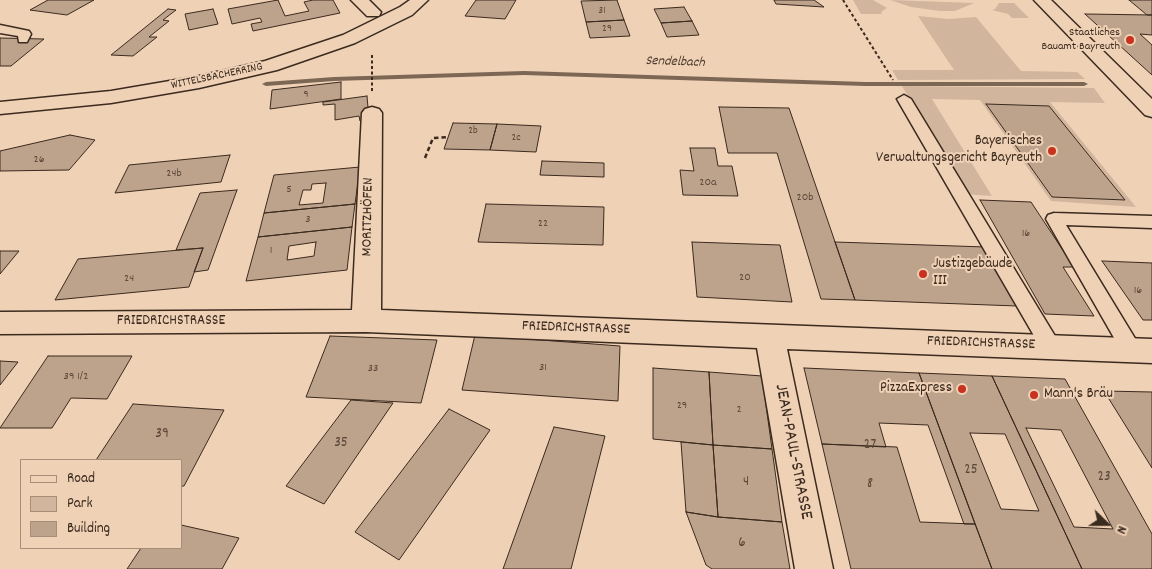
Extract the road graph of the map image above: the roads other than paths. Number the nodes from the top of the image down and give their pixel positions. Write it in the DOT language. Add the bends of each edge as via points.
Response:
graph roads {
  1 [pos="405,0"];
  2 [pos="420,0"];
  3 [pos="1042,0"];
  4 [pos="366,6"];
  5 [pos="0,29"];
  6 [pos="23,39"];
  7 [pos="9,89"];
  8 [pos="904,99"];
  9 [pos="0,108"];
  10 [pos="1152,111"];
  11 [pos="372,113"];
  12 [pos="1152,222"];
  13 [pos="366,321"];
  14 [pos="0,323"];
  15 [pos="770,336"];
  16 [pos="1051,347"];
  17 [pos="1142,351"];
  18 [pos="814,569"];
  1 -- 4 [label="street, WITTELSBACHERRING"];
  2 -- 9 [label="street, WITTELSBACHERRING" via="406,11 349,39 270,66 111,97"];
  3 -- 10 [label="street"];
  4 -- 7 [label="street, WITTELSBACHERRING" via="345,25 304,40 193,68 116,80"];
  5 -- 6 [label="lane" via="25,34"];
  8 -- 16 [label="lane"];
  11 -- 13 [label="street, MORITZHÖFEN"];
  12 -- 17 [label="lane" via="1054,219"];
  13 -- 14 [label="street, FRIEDRICHSTRASSE"];
  13 -- 15 [label="street, FRIEDRICHSTRASSE"];
  15 -- 16 [label="street, FRIEDRICHSTRASSE"];
  15 -- 18 [label="street, JEAN-PAUL-STRASSE"];
  16 -- 17 [label="street, FRIEDRICHSTRASSE"];
}
